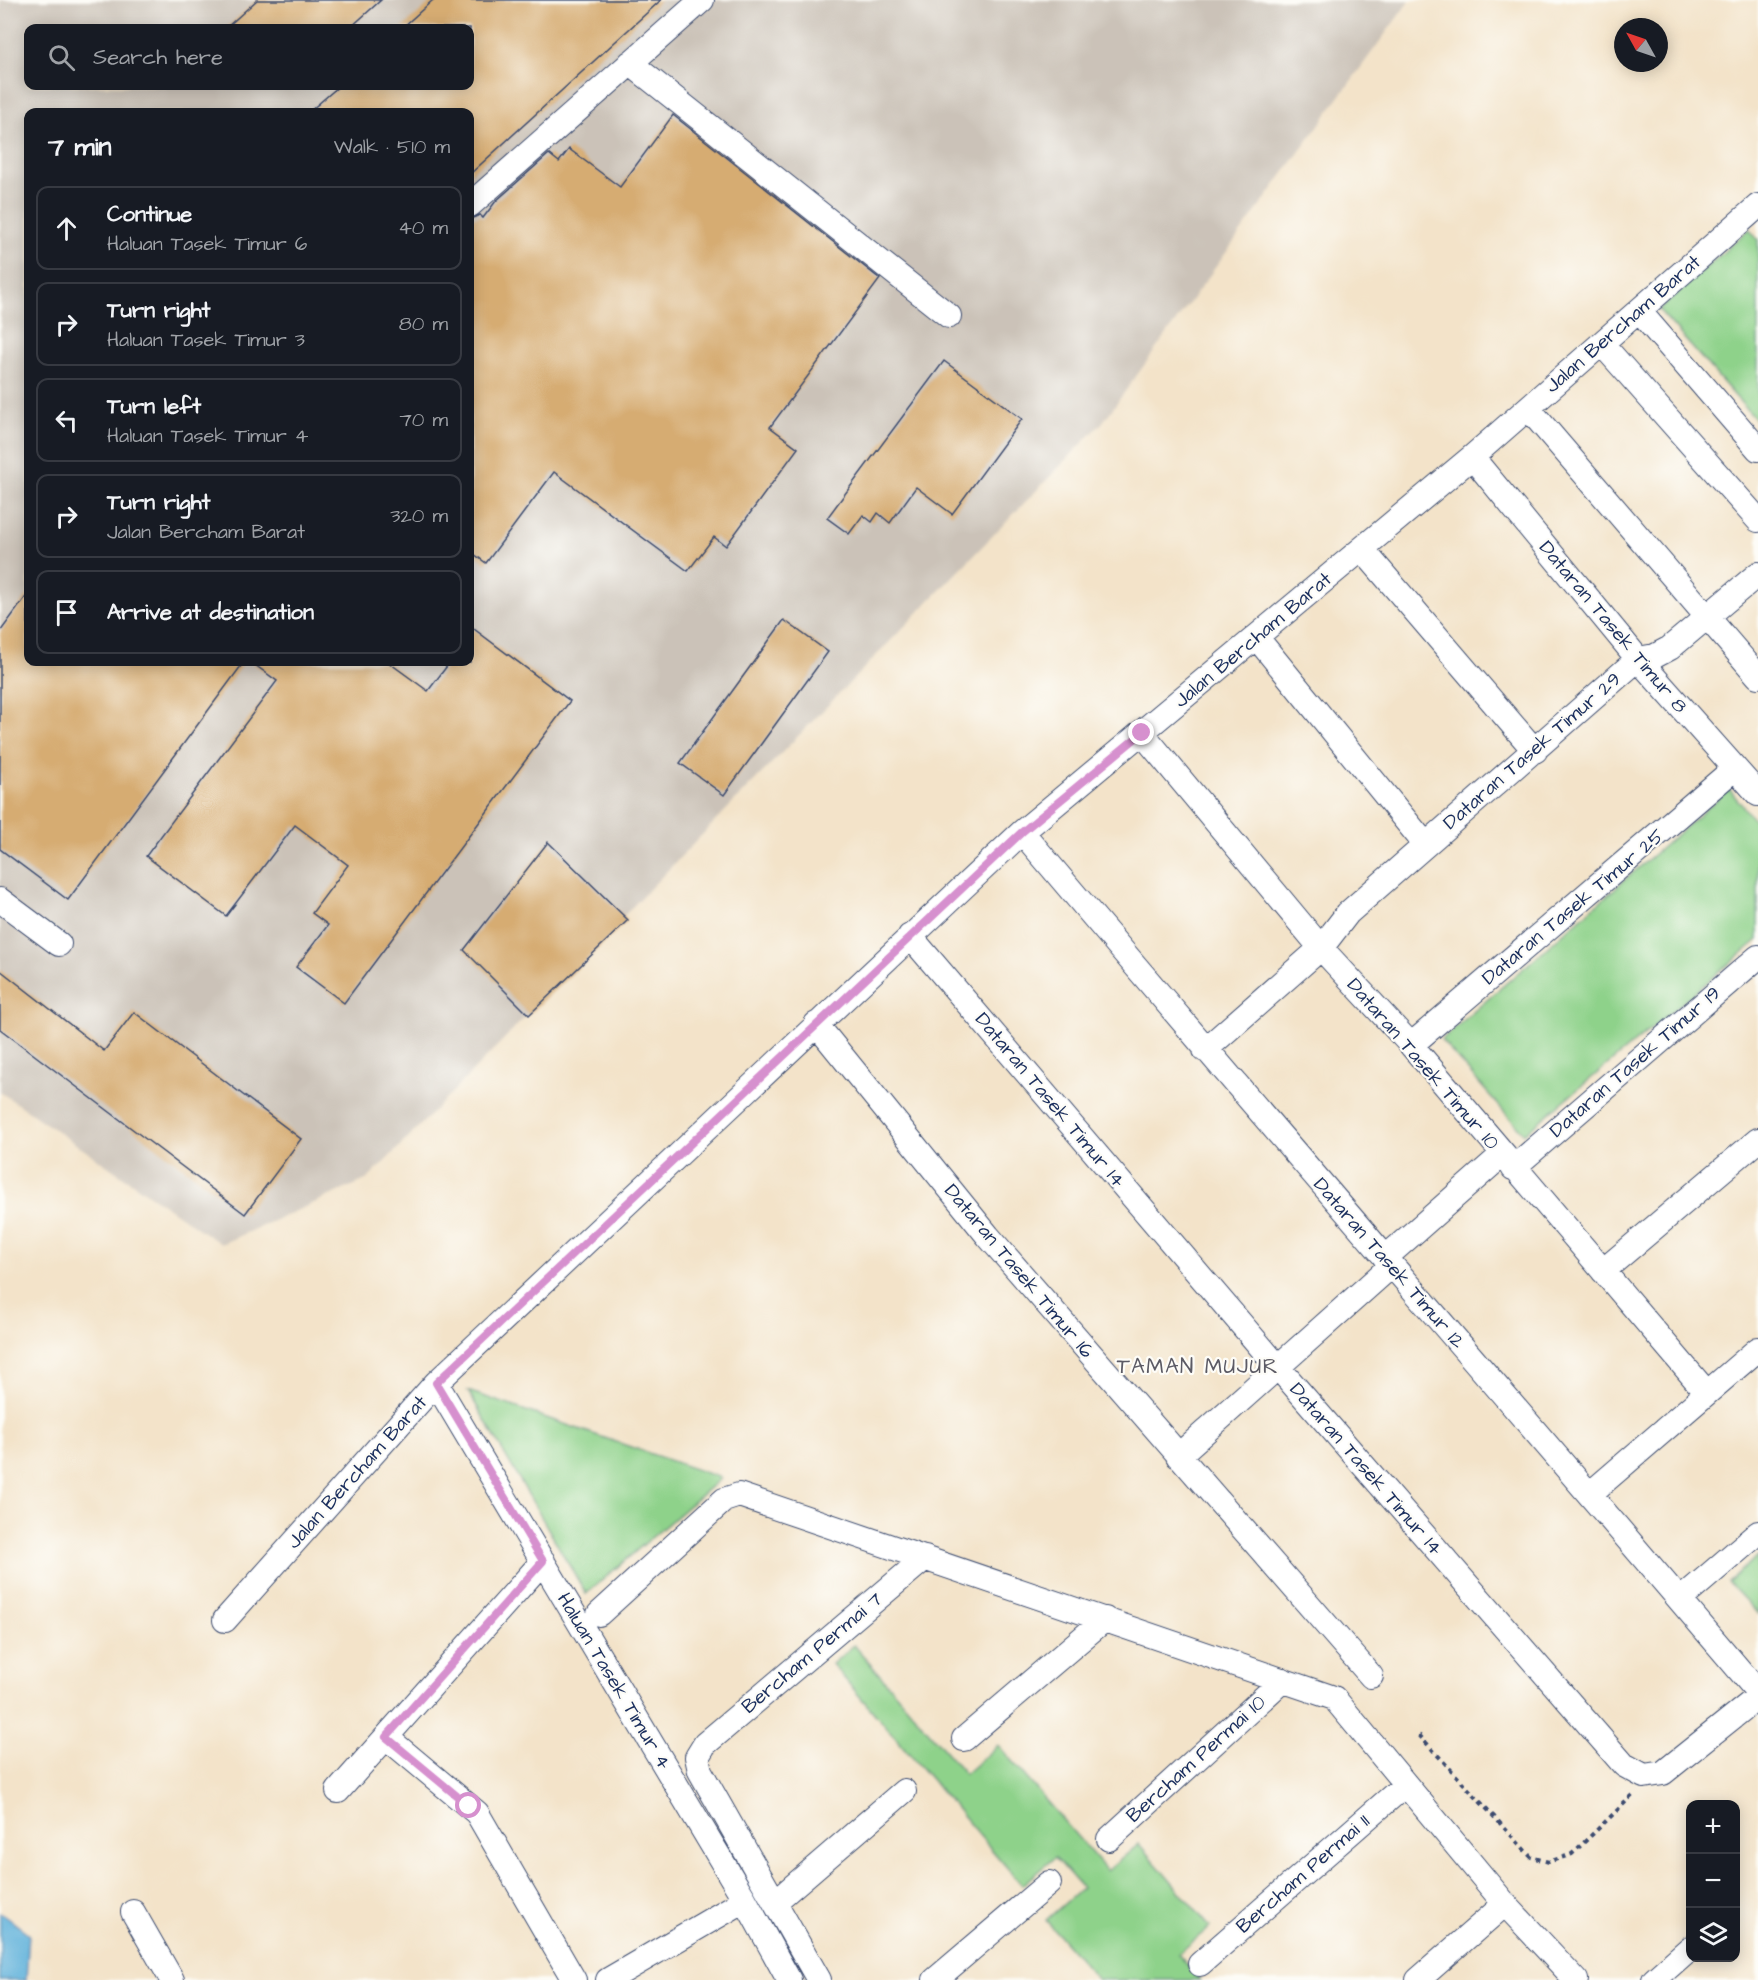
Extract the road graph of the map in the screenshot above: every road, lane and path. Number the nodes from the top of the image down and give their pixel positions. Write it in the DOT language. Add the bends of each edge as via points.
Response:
graph roads {
  1 [pos="702,0"];
  2 [pos="630,63"];
  3 [pos="474,201"];
  4 [pos="1757,210"];
  5 [pos="1639,311"];
  6 [pos="949,316"];
  7 [pos="1602,344"];
  8 [pos="1528,408"];
  9 [pos="1758,449"];
  10 [pos="1472,456"];
  11 [pos="1758,520"];
  12 [pos="1362,549"];
  13 [pos="1758,574"];
  14 [pos="1707,617"];
  15 [pos="1257,638"];
  16 [pos="1638,659"];
  17 [pos="1758,676"];
  18 [pos="1142,733"];
  19 [pos="1535,751"];
  20 [pos="1735,768"];
  21 [pos="1758,794"];
  22 [pos="1022,832"];
  23 [pos="1425,844"];
  24 [pos="0,900"];
  25 [pos="910,936"];
  26 [pos="59,944"];
  27 [pos="1322,948"];
  28 [pos="1758,957"];
  29 [pos="816,1024"];
  30 [pos="1411,1045"];
  31 [pos="1205,1050"];
  32 [pos="1758,1140"];
  33 [pos="1508,1161"];
  34 [pos="1388,1262"];
  35 [pos="1603,1271"];
  36 [pos="1758,1349"];
  37 [pos="1277,1366"];
  38 [pos="436,1383"];
  39 [pos="1707,1393"];
  40 [pos="1178,1456"];
  41 [pos="1591,1493"];
  42 [pos="1758,1533"];
  43 [pos="925,1558"];
  44 [pos="543,1561"];
  45 [pos="1680,1600"];
  46 [pos="599,1614"];
  47 [pos="1105,1619"];
  48 [pos="225,1620"];
  49 [pos="1371,1676"];
  50 [pos="1283,1680"];
  51 [pos="1758,1692"];
  52 [pos="1758,1697"];
  53 [pos="1419,1735"];
  54 [pos="386,1737"];
  55 [pos="964,1739"];
  56 [pos="1653,1776"];
  57 [pos="1405,1785"];
  58 [pos="338,1791"];
  59 [pos="904,1791"];
  60 [pos="1108,1839"];
  61 [pos="1049,1883"];
  62 [pos="745,1900"];
  63 [pos="776,1902"];
  64 [pos="1505,1904"];
  65 [pos="133,1912"];
  66 [pos="1686,1952"];
  67 [pos="1200,1964"];
  68 [pos="172,1980"];
  69 [pos="574,1980"];
  70 [pos="608,1980"];
  71 [pos="789,1980"];
  72 [pos="819,1980"];
  73 [pos="936,1980"];
  74 [pos="1418,1980"];
  75 [pos="1576,1980"];
  76 [pos="1654,1980"];
  1 -- 2 [label="street"];
  2 -- 3 [label="street"];
  2 -- 6 [label="street"];
  4 -- 5 [label="street, Jalan Bercham Barat"];
  5 -- 7 [label="street, Jalan Bercham Barat"];
  5 -- 9 [label="street"];
  7 -- 8 [label="street, Jalan Bercham Barat"];
  7 -- 11 [label="street"];
  8 -- 10 [label="street, Jalan Bercham Barat"];
  8 -- 14 [label="street"];
  10 -- 12 [label="street, Jalan Bercham Barat"];
  10 -- 16 [label="street, Dataran Tasek Timur 8"];
  12 -- 15 [label="street, Jalan Bercham Barat"];
  12 -- 19 [label="street"];
  13 -- 14 [label="street, Dataran Tasek Timur 29"];
  14 -- 16 [label="street, Dataran Tasek Timur 29" via="1662,653"];
  14 -- 17 [label="street"];
  15 -- 18 [label="street, Jalan Bercham Barat"];
  15 -- 23 [label="street"];
  16 -- 19 [label="street, Dataran Tasek Timur 29"];
  16 -- 20 [label="street, Dataran Tasek Timur 8"];
  18 -- 22 [label="street, Jalan Bercham Barat"];
  18 -- 27 [label="street, Dataran Tasek Timur 10"];
  19 -- 23 [label="street, Dataran Tasek Timur 29"];
  20 -- 21 [label="street, Dataran Tasek Timur 8"];
  20 -- 30 [label="street, Dataran Tasek Timur 25"];
  22 -- 25 [label="street, Jalan Bercham Barat"];
  22 -- 31 [label="street, Dataran Tasek Timur 12"];
  23 -- 27 [label="street, Dataran Tasek Timur 29" via="1348,913"];
  24 -- 26 [label="street"];
  25 -- 29 [label="street, Jalan Bercham Barat"];
  25 -- 37 [label="street, Dataran Tasek Timur 14"];
  27 -- 30 [label="street, Dataran Tasek Timur 10"];
  27 -- 31 [label="street, Dataran Tasek Timur 29"];
  28 -- 33 [label="street, Dataran Tasek Timur 19"];
  29 -- 38 [label="street, Jalan Bercham Barat"];
  29 -- 40 [label="street, Dataran Tasek Timur 16" via="988,1236"];
  30 -- 33 [label="street, Dataran Tasek Timur 10"];
  31 -- 34 [label="street, Dataran Tasek Timur 12"];
  32 -- 35 [label="street"];
  33 -- 34 [label="street, Dataran Tasek Timur 19"];
  33 -- 35 [label="street, Dataran Tasek Timur 10"];
  34 -- 37 [label="street, Dataran Tasek Timur 19"];
  34 -- 41 [label="street, Dataran Tasek Timur 12"];
  35 -- 39 [label="street, Dataran Tasek Timur 10"];
  36 -- 39 [label="street"];
  37 -- 40 [label="street, Dataran Tasek Timur 19"];
  37 -- 56 [label="street, Dataran Tasek Timur 14" via="1624,1765 1644,1776"];
  38 -- 44 [label="street, Haluan Tasek Timur 4"];
  38 -- 48 [label="street, Jalan Bercham Barat"];
  39 -- 41 [label="street"];
  40 -- 49 [label="street, Dataran Tasek Timur 16"];
  41 -- 45 [label="street, Dataran Tasek Timur 12"];
  42 -- 45 [label="street"];
  43 -- 46 [label="street" via="744,1496 734,1496 724,1500"];
  43 -- 47 [label="street"];
  43 -- 63 [label="street, Bercham Permai 7" via="700,1750 700,1771"];
  44 -- 54 [label="street"];
  44 -- 62 [label="street, Haluan Tasek Timur 4"];
  45 -- 51 [label="street, Dataran Tasek Timur 12"];
  47 -- 50 [label="street"];
  47 -- 55 [label="street"];
  50 -- 57 [label="street" via="1334,1698"];
  50 -- 60 [label="street, Bercham Permai 10"];
  52 -- 56 [label="street" via="1671,1769"];
  53 -- 56 [label="path" via="1531,1857 1549,1862 1572,1854"];
  54 -- 58 [label="street"];
  54 -- 69 [label="street" via="477,1813"];
  57 -- 64 [label="street"];
  57 -- 67 [label="street, Bercham Permai 11"];
  59 -- 63 [label="street"];
  61 -- 73 [label="street"];
  62 -- 70 [label="street"];
  62 -- 71 [label="street, Haluan Tasek Timur 4"];
  63 -- 72 [label="street"];
  64 -- 74 [label="street"];
  64 -- 75 [label="street"];
  65 -- 68 [label="street"];
  66 -- 76 [label="street"];
}
